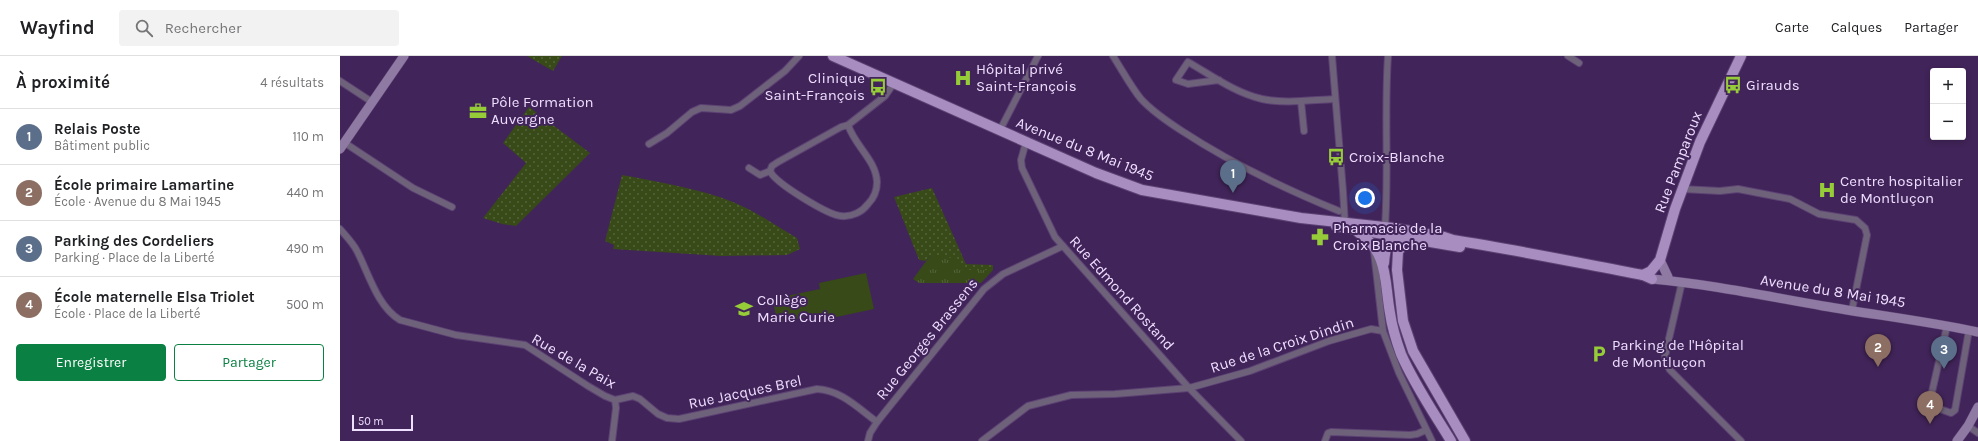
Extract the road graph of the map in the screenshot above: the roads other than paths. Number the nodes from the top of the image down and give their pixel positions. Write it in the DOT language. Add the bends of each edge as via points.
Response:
graph roads {
  1 [pos="404,56"];
  2 [pos="799,56"];
  3 [pos="833,56"];
  4 [pos="1038,56"];
  5 [pos="1113,56"];
  6 [pos="1332,56"];
  7 [pos="1388,56"];
  8 [pos="1568,56"];
  9 [pos="1741,56"];
  10 [pos="1579,62"];
  11 [pos="1219,80"];
  12 [pos="340,81"];
  13 [pos="894,83"];
  14 [pos="1335,99"];
  15 [pos="1301,101"];
  16 [pos="372,102"];
  17 [pos="848,125"];
  18 [pos="1000,130"];
  19 [pos="1304,131"];
  20 [pos="1026,142"];
  21 [pos="649,144"];
  22 [pos="342,146"];
  23 [pos="749,168"];
  24 [pos="770,171"];
  25 [pos="1682,189"];
  26 [pos="1344,191"];
  27 [pos="452,207"];
  28 [pos="1341,222"];
  29 [pos="340,229"];
  30 [pos="1354,230"];
  31 [pos="1387,234"];
  32 [pos="1409,239"];
  33 [pos="1373,244"];
  34 [pos="1063,246"];
  35 [pos="1556,259"];
  36 [pos="1660,260"];
  37 [pos="1384,263"];
  38 [pos="1397,270"];
  39 [pos="1648,275"];
  40 [pos="1668,277"];
  41 [pos="1682,282"];
  42 [pos="1852,310"];
  43 [pos="1947,326"];
  44 [pos="1383,331"];
  45 [pos="1974,331"];
  46 [pos="1189,388"];
  47 [pos="615,400"];
  48 [pos="1978,407"];
  49 [pos="877,422"];
  50 [pos="1968,426"];
  51 [pos="1426,430"];
  52 [pos="1978,433"];
  53 [pos="612,441"];
  54 [pos="868,441"];
  55 [pos="982,441"];
  56 [pos="1241,441"];
  57 [pos="1326,441"];
  58 [pos="1432,441"];
  59 [pos="1451,441"];
  60 [pos="1465,441"];
  61 [pos="1741,441"];
  62 [pos="1957,441"];
  1 -- 16 [label="main road"];
  2 -- 21 [label="street" via="785,71 740,106 731,110 701,108"];
  3 -- 13 [label="main road, Avenue du 8 Mai 1945"];
  4 -- 18 [label="street"];
  5 -- 28 [label="street" via="1141,99 1163,118 1197,141 1305,198"];
  6 -- 14 [label="street"];
  7 -- 31 [label="street" via="1385,95"];
  8 -- 10 [label="street"];
  9 -- 25 [label="main road, Rue Pamparoux" via="1700,142"];
  11 -- 11 [label="street" via="1188,62 1176,80 1188,84"];
  11 -- 15 [label="street" via="1261,99"];
  12 -- 16 [label="street"];
  13 -- 17 [label="street" via="885,96"];
  13 -- 18 [label="main road, Avenue du 8 Mai 1945"];
  14 -- 15 [label="street"];
  14 -- 26 [label="street"];
  15 -- 19 [label="street"];
  16 -- 22 [label="main road"];
  17 -- 24 [label="street" via="778,162"];
  17 -- 24 [label="street" via="851,134 871,163 876,177 876,192 864,210 854,215 832,214 780,182"];
  18 -- 20 [label="main road, Avenue du 8 Mai 1945"];
  20 -- 28 [label="main road, Avenue du 8 Mai 1945" via="1142,190 1301,218"];
  20 -- 34 [label="street, Rue Edmond Rostand" via="1021,160 1022,168 1055,236"];
  22 -- 27 [label="street" via="412,188"];
  23 -- 24 [label="street" via="760,175"];
  25 -- 36 [label="main road, Rue Pamparoux"];
  25 -- 42 [label="street" via="1720,192 1738,189 1790,199 1819,214 1861,223 1867,235"];
  26 -- 28 [label="street"];
  26 -- 28 [label="street"];
  28 -- 30 [label="main road, Avenue du 8 Mai 1945"];
  28 -- 31 [label="main road, Avenue du 8 Mai 1945"];
  29 -- 47 [label="street, Rue de la Paix" via="356,250 381,299 400,320 456,335 525,345 588,386"];
  30 -- 31 [label="main road, Avenue du 8 Mai 1945"];
  30 -- 33 [label="main road"];
  31 -- 32 [label="main road, Avenue du 8 Mai 1945"];
  31 -- 35 [label="main road, Avenue du 8 Mai 1945" via="1444,236 1453,240"];
  31 -- 37 [label="main road"];
  31 -- 38 [label="main road"];
  32 -- 35 [label="main road, Avenue du 8 Mai 1945" via="1536,260"];
  32 -- 38 [label="main road" via="1398,251"];
  33 -- 37 [label="main road"];
  33 -- 44 [label="street"];
  34 -- 46 [label="street, Rue Edmond Rostand"];
  34 -- 49 [label="street, Rue Georges Brassens" via="993,280"];
  35 -- 39 [label="main road, Avenue du 8 Mai 1945"];
  36 -- 39 [label="main road, Rue Pamparoux"];
  36 -- 40 [label="main road"];
  37 -- 59 [label="main road" via="1393,330 1401,353"];
  38 -- 60 [label="main road" via="1403,321 1413,351"];
  39 -- 40 [label="main road, Avenue du 8 Mai 1945"];
  39 -- 41 [label="main road, Avenue du 8 Mai 1945"];
  40 -- 41 [label="main road, Avenue du 8 Mai 1945"];
  41 -- 42 [label="main road, Avenue du 8 Mai 1945"];
  41 -- 61 [label="street" via="1665,356 1666,363"];
  42 -- 43 [label="main road, Avenue du 8 Mai 1945"];
  43 -- 45 [label="main road, Avenue du 8 Mai 1945"];
  43 -- 45 [label="street" via="1929,406 1951,413 1954,410"];
  44 -- 46 [label="street, Rue de la Croix Dindin" via="1371,329 1336,339 1250,371"];
  44 -- 51 [label="street" via="1399,374"];
  46 -- 55 [label="street, Rue de la Croix Dindin" via="1071,395 1028,406"];
  46 -- 56 [label="street, Rue Edmond Rostand"];
  47 -- 49 [label="street, Rue Jacques Brel" via="633,396 658,414 679,419 817,390 829,390 840,394"];
  47 -- 53 [label="street, Rue de la Paix"];
  48 -- 50 [label="main road"];
  49 -- 54 [label="street, Rue Georges Brassens"];
  50 -- 52 [label="street"];
  50 -- 62 [label="main road"];
  51 -- 57 [label="street" via="1410,435 1331,432 1328,433"];
  51 -- 58 [label="street"];
}
